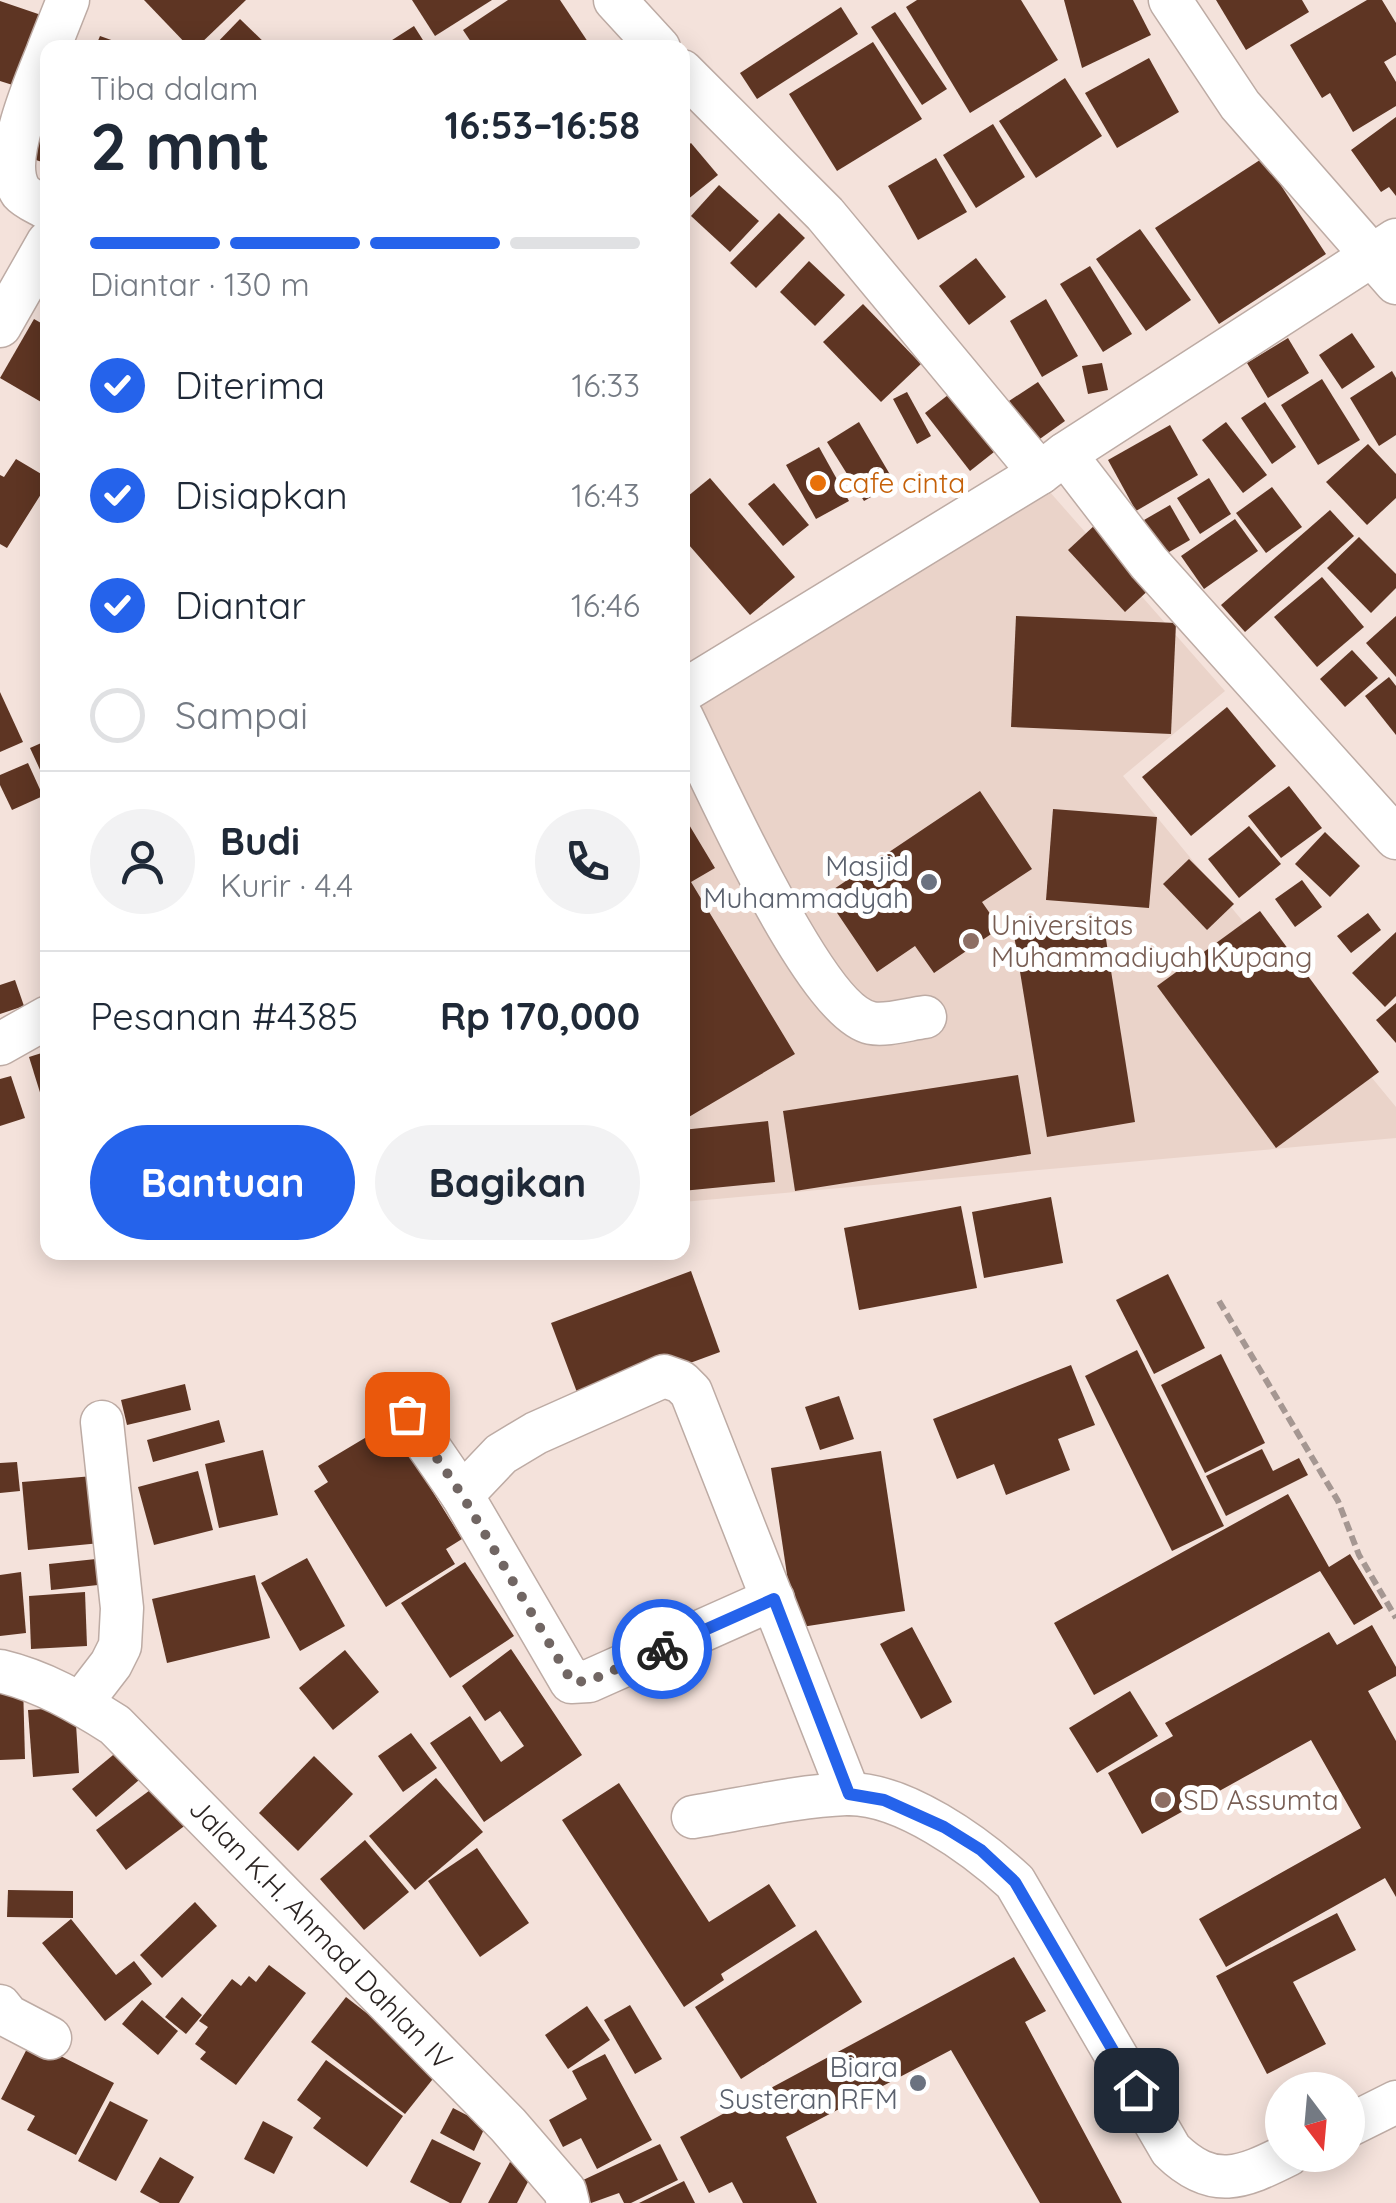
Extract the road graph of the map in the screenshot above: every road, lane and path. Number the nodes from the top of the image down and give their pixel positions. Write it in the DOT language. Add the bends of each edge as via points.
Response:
graph roads {
  1 [pos="68,0"];
  2 [pos="615,0"];
  3 [pos="1170,0"];
  4 [pos="52,40"];
  5 [pos="643,40"];
  6 [pos="40,69"];
  7 [pos="690,79"];
  8 [pos="6,164"];
  9 [pos="40,205"];
  10 [pos="40,256"];
  11 [pos="1388,259"];
  12 [pos="0,326"];
  13 [pos="1052,464"];
  14 [pos="690,687"];
  15 [pos="690,733"];
  16 [pos="1396,838"];
  17 [pos="925,1017"];
  18 [pos="40,1022"];
  19 [pos="0,1044"];
  20 [pos="1220,1302"];
  21 [pos="407,1414"];
  22 [pos="102,1422"];
  23 [pos="462,1495"];
  24 [pos="774,1599"];
  25 [pos="1396,1618"];
  26 [pos="0,1671"];
  27 [pos="81,1703"];
  28 [pos="849,1794"];
  29 [pos="693,1817"];
  30 [pos="0,2006"];
  31 [pos="50,2038"];
  32 [pos="1396,2102"];
  33 [pos="1365,2118"];
  34 [pos="1265,2166"];
  35 [pos="560,2189"];
  36 [pos="1221,2190"];
  1 -- 4 [label="street"];
  2 -- 5 [label="street"];
  3 -- 11 [label="street" via="1240,106"];
  6 -- 8 [label="street"];
  7 -- 13 [label="street" via="825,214"];
  8 -- 9 [label="street" via="20,192"];
  10 -- 12 [label="street"];
  11 -- 13 [label="street"];
  13 -- 14 [label="street"];
  13 -- 16 [label="street"];
  15 -- 17 [label="street" via="762,881 846,1010 871,1022"];
  18 -- 19 [label="street"];
  20 -- 25 [label="path" via="1338,1501 1359,1555"];
  21 -- 23 [label="street"];
  22 -- 27 [label="street" via="122,1608 120,1646"];
  23 -- 24 [label="street" via="572,1682 589,1681"];
  23 -- 24 [label="street" via="501,1454 536,1433 664,1376 690,1392"];
  24 -- 28 [label="street"];
  26 -- 27 [label="street, Jalan K.H. Ahmad Dahlan IV"];
  27 -- 35 [label="street, Jalan K.H. Ahmad Dahlan IV" via="115,1724 166,1773 508,2125"];
  28 -- 29 [label="street"];
  28 -- 36 [label="street" via="884,1800 944,1827 1015,1882 1171,2150"];
  30 -- 31 [label="street"];
  32 -- 33 [label="street"];
  34 -- 36 [label="street"];
}
